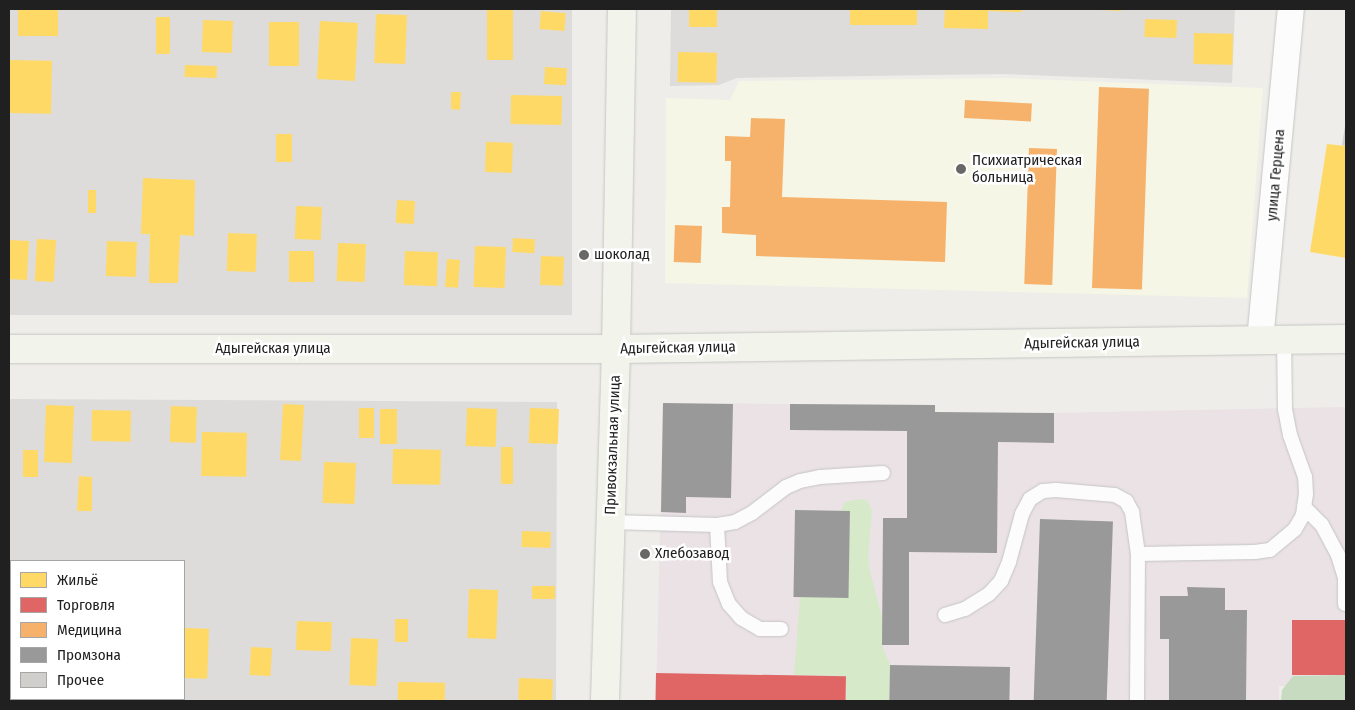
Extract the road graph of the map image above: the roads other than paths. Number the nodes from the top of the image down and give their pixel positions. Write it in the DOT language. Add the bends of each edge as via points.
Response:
graph roads {
  1 [pos="622,9"];
  2 [pos="1291,9"];
  3 [pos="1346,339"];
  4 [pos="1272,340"];
  5 [pos="9,349"];
  6 [pos="616,349"];
  7 [pos="884,473"];
  8 [pos="1304,507"];
  9 [pos="610,522"];
  10 [pos="717,525"];
  11 [pos="1138,554"];
  12 [pos="1345,604"];
  13 [pos="945,615"];
  14 [pos="781,629"];
  15 [pos="604,701"];
  16 [pos="1137,701"];
  1 -- 6 [label="main road, Привокзальная улица"];
  2 -- 4 [label="street, улица Герцена"];
  3 -- 4 [label="main road, Адыгейская улица"];
  4 -- 6 [label="main road, Адыгейская улица"];
  4 -- 8 [label="lane" via="1290,435 1305,477"];
  5 -- 6 [label="main road, Адыгейская улица"];
  6 -- 9 [label="main road, Привокзальная улица"];
  7 -- 10 [label="lane" via="800,481 752,513 735,522"];
  8 -- 11 [label="lane" via="1295,529 1270,550"];
  8 -- 12 [label="lane" via="1322,526 1338,555 1345,578"];
  9 -- 10 [label="lane"];
  9 -- 15 [label="main road, Привокзальная улица"];
  10 -- 14 [label="lane" via="720,582 730,604 741,618 760,629"];
  11 -- 13 [label="lane" via="1132,512 1126,501 1115,495 1043,491 1030,498 1022,514 1001,581 989,594 966,609"];
  11 -- 16 [label="lane"];
}
